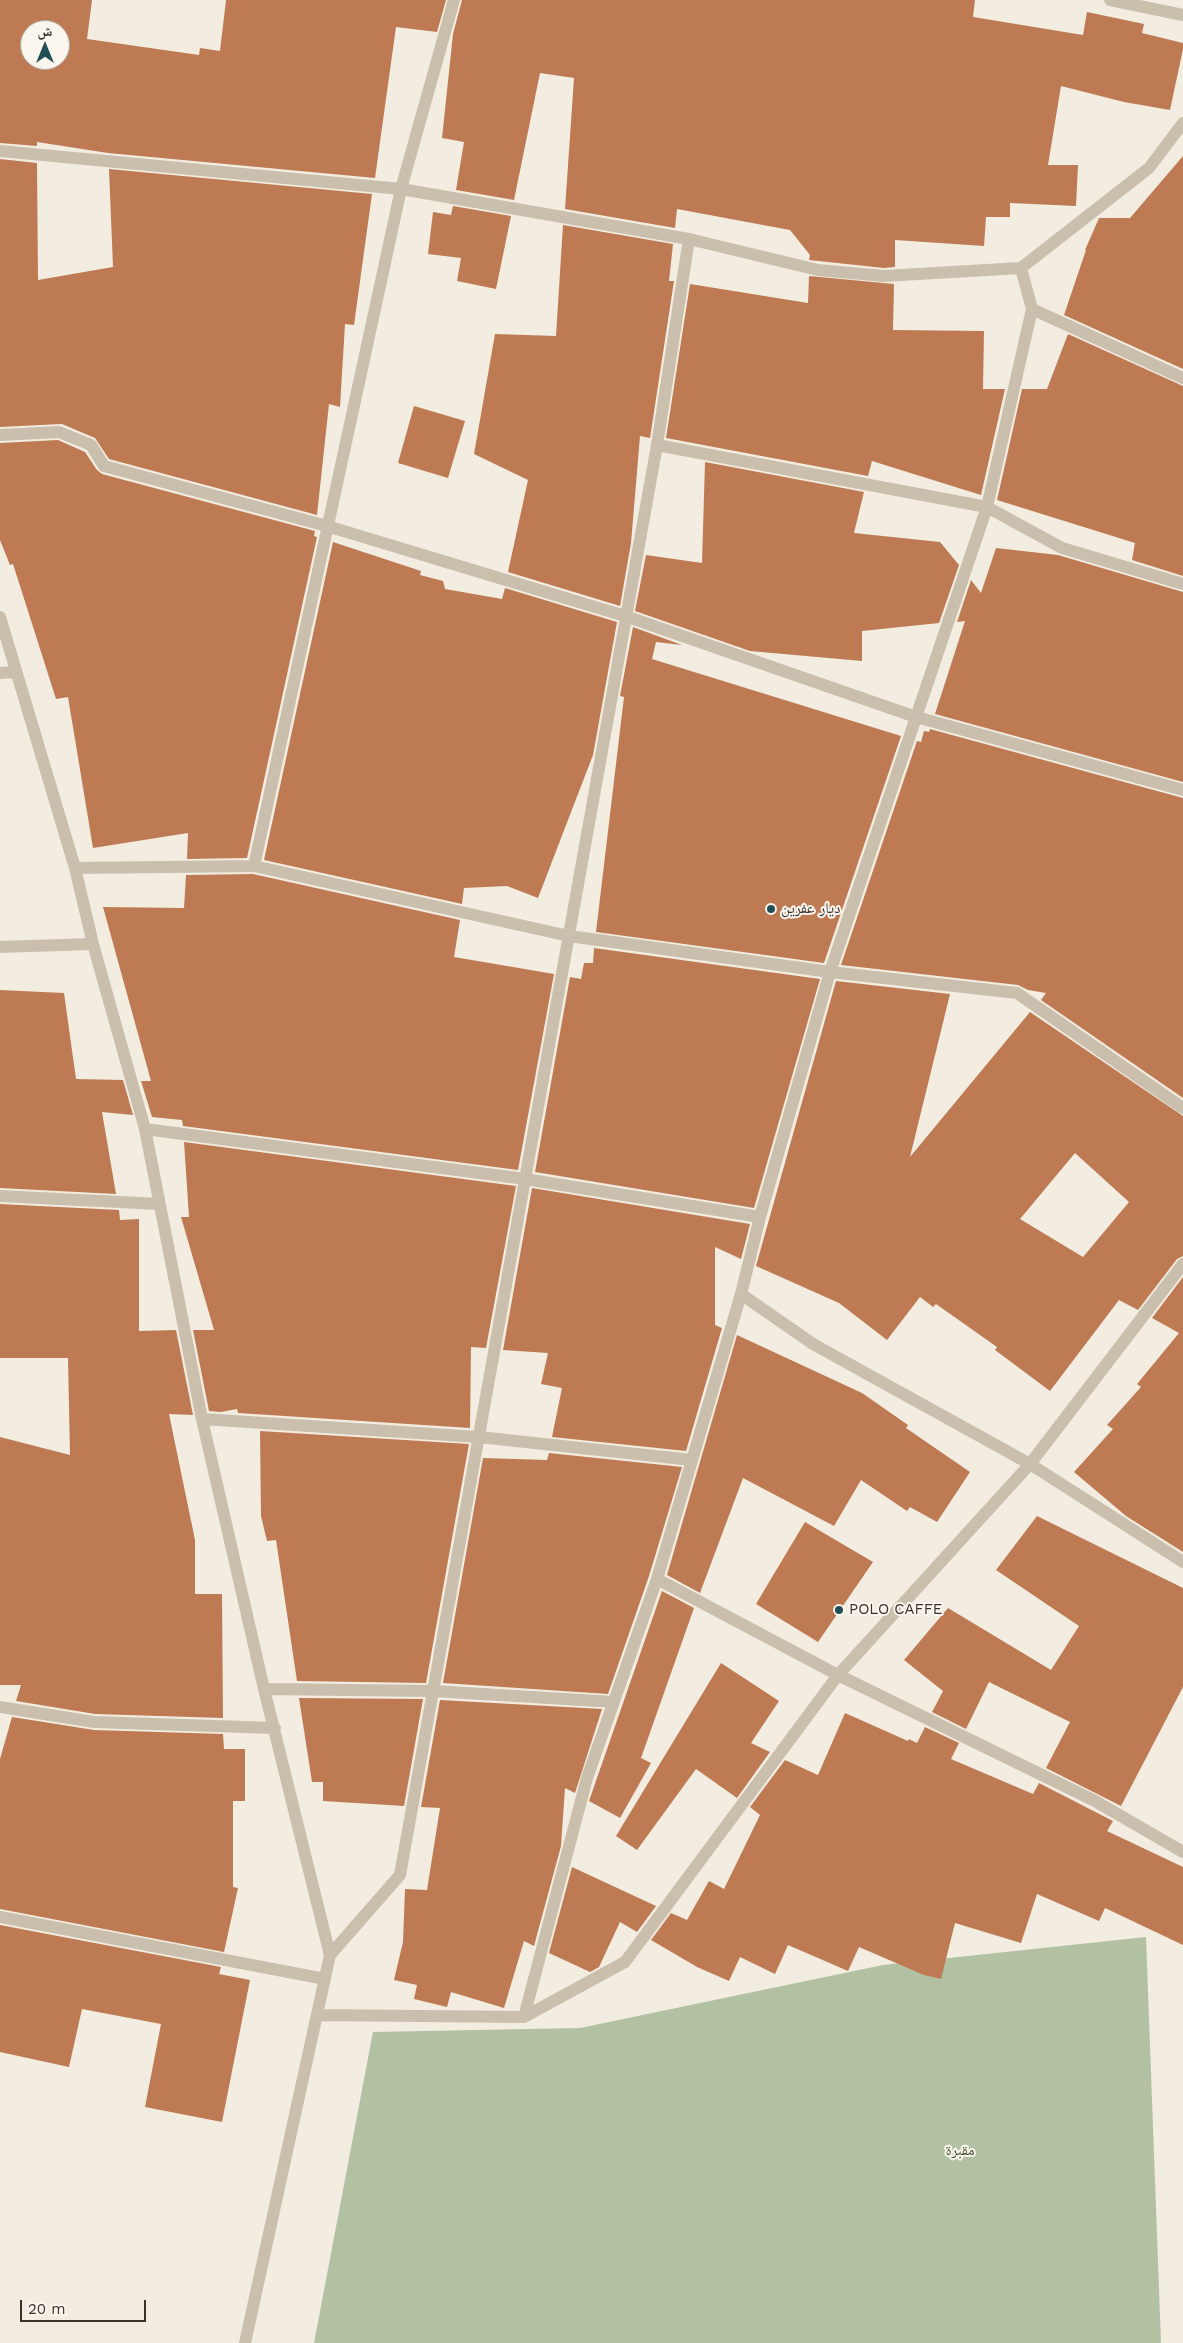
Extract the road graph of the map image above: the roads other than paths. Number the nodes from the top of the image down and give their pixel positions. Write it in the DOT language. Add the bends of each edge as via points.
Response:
graph roads {
  1 [pos="454,0"];
  2 [pos="1110,0"];
  3 [pos="1183,15"];
  4 [pos="1183,124"];
  5 [pos="0,151"];
  6 [pos="401,189"];
  7 [pos="689,239"];
  8 [pos="1021,268"];
  9 [pos="1032,309"];
  10 [pos="1183,378"];
  11 [pos="0,435"];
  12 [pos="657,445"];
  13 [pos="988,507"];
  14 [pos="327,526"];
  15 [pos="1183,584"];
  16 [pos="626,616"];
  17 [pos="0,617"];
  18 [pos="16,672"];
  19 [pos="0,673"];
  20 [pos="916,717"];
  21 [pos="1183,790"];
  22 [pos="254,866"];
  23 [pos="74,868"];
  24 [pos="569,936"];
  25 [pos="93,944"];
  26 [pos="0,947"];
  27 [pos="830,972"];
  28 [pos="1183,1108"];
  29 [pos="145,1130"];
  30 [pos="525,1179"];
  31 [pos="0,1196"];
  32 [pos="159,1204"];
  33 [pos="760,1217"];
  34 [pos="1183,1264"];
  35 [pos="741,1294"];
  36 [pos="202,1419"];
  37 [pos="479,1437"];
  38 [pos="692,1460"];
  39 [pos="1030,1464"];
  40 [pos="1183,1562"];
  41 [pos="657,1579"];
  42 [pos="838,1675"];
  43 [pos="264,1689"];
  44 [pos="433,1691"];
  45 [pos="614,1702"];
  46 [pos="0,1707"];
  47 [pos="275,1728"];
  48 [pos="1183,1852"];
  49 [pos="0,1917"];
  50 [pos="330,1955"];
  51 [pos="325,1979"];
  52 [pos="318,2015"];
  53 [pos="524,2017"];
  54 [pos="245,2343"];
  1 -- 6 [label="street"];
  2 -- 3 [label="street"];
  4 -- 8 [label="street" via="1149,168"];
  5 -- 6 [label="street"];
  6 -- 7 [label="street"];
  6 -- 14 [label="street"];
  7 -- 8 [label="street" via="818,270 849,273 884,276"];
  7 -- 12 [label="street"];
  8 -- 9 [label="street"];
  9 -- 10 [label="street"];
  9 -- 13 [label="street"];
  11 -- 14 [label="street" via="59,432 91,445 104,466"];
  12 -- 13 [label="street"];
  12 -- 16 [label="street"];
  13 -- 15 [label="street" via="1062,548"];
  13 -- 20 [label="street"];
  14 -- 16 [label="street"];
  14 -- 22 [label="street"];
  16 -- 20 [label="street"];
  16 -- 24 [label="street"];
  17 -- 18 [label="street"];
  18 -- 19 [label="street"];
  18 -- 23 [label="street"];
  20 -- 21 [label="street"];
  20 -- 27 [label="street"];
  22 -- 23 [label="street"];
  22 -- 24 [label="street"];
  23 -- 25 [label="street"];
  24 -- 27 [label="street"];
  24 -- 30 [label="street"];
  25 -- 26 [label="street"];
  25 -- 29 [label="street"];
  27 -- 28 [label="street" via="1017,993"];
  27 -- 33 [label="street"];
  29 -- 30 [label="street"];
  29 -- 32 [label="street"];
  30 -- 33 [label="street"];
  30 -- 37 [label="street"];
  31 -- 32 [label="street"];
  32 -- 36 [label="street"];
  33 -- 35 [label="street"];
  34 -- 39 [label="street"];
  35 -- 38 [label="street"];
  35 -- 39 [label="street" via="813,1344"];
  36 -- 37 [label="street"];
  36 -- 43 [label="street"];
  37 -- 38 [label="street"];
  37 -- 44 [label="street"];
  38 -- 41 [label="street"];
  39 -- 40 [label="street"];
  39 -- 42 [label="street"];
  41 -- 42 [label="street"];
  41 -- 45 [label="street"];
  42 -- 48 [label="street" via="1096,1801"];
  42 -- 53 [label="street" via="626,1962"];
  43 -- 44 [label="street"];
  43 -- 47 [label="street"];
  44 -- 45 [label="street"];
  44 -- 50 [label="street" via="400,1875"];
  45 -- 53 [label="street" via="587,1778"];
  46 -- 47 [label="street" via="94,1722"];
  47 -- 50 [label="street"];
  49 -- 51 [label="street"];
  50 -- 51 [label="street"];
  51 -- 52 [label="street"];
  52 -- 53 [label="street"];
  52 -- 54 [label="street"];
}
